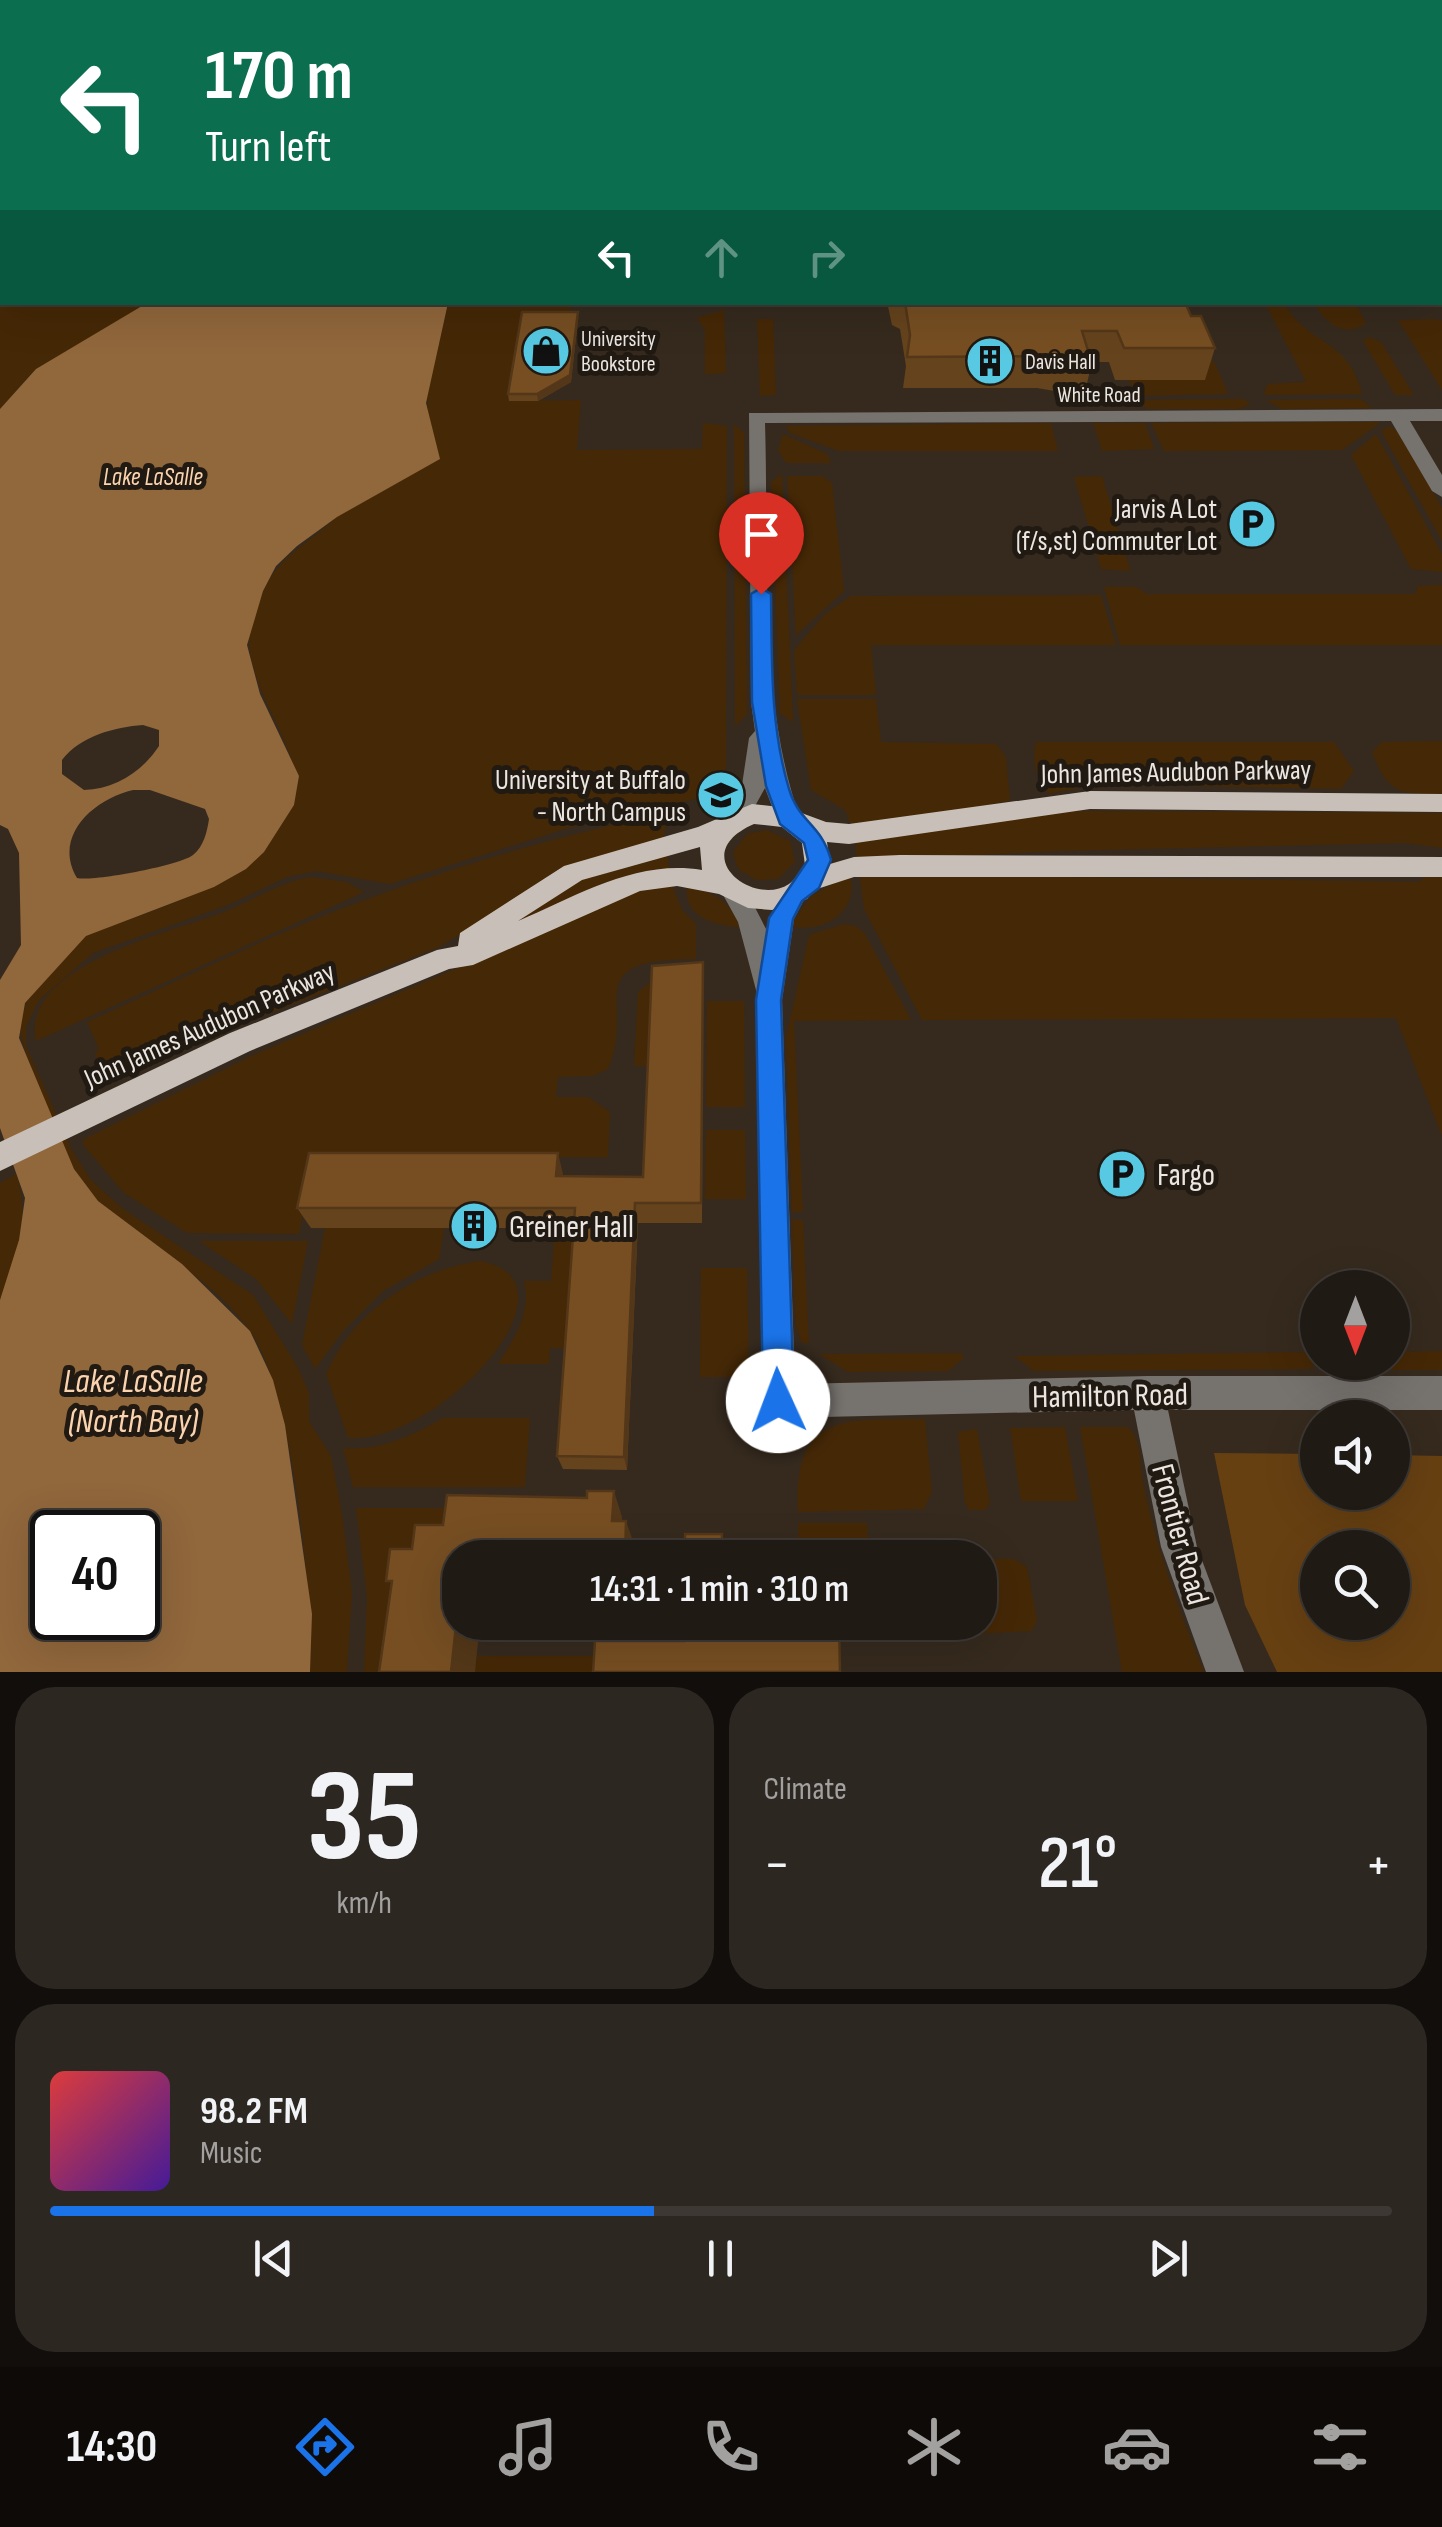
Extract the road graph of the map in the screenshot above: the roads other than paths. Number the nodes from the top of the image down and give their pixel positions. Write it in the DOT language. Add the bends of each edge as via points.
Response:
graph roads {
  1 [pos="1398,416"];
  2 [pos="1440,419"];
  3 [pos="1442,492"];
  4 [pos="764,718"];
  5 [pos="1442,803"];
  6 [pos="792,819"];
  7 [pos="728,824"];
  8 [pos="1433,865"];
  9 [pos="729,888"];
  10 [pos="802,888"];
  11 [pos="447,958"];
  12 [pos="768,1000"];
  13 [pos="0,1157"];
  14 [pos="1148,1393"];
  15 [pos="1442,1393"];
  16 [pos="1226,1672"];
  1 -- 2 [label="street, White Road"];
  1 -- 3 [label="street"];
  1 -- 4 [label="street, White Road" via="756,417"];
  4 -- 6 [label="street" via="777,786"];
  4 -- 7 [label="street" via="754,786"];
  5 -- 6 [label="main road, John James Audubon Parkway" via="1090,800 848,834"];
  6 -- 7 [label="main road" via="761,813"];
  6 -- 10 [label="main road" via="817,845 820,860"];
  7 -- 9 [label="main road" via="710,856"];
  7 -- 11 [label="main road, John James Audubon Parkway" via="684,845 570,874"];
  8 -- 10 [label="main road" via="900,865 854,867"];
  9 -- 10 [label="main road" via="766,900"];
  9 -- 11 [label="main road, John James Audubon Parkway" via="677,876 637,881 463,957"];
  9 -- 12 [label="street" via="751,921"];
  10 -- 12 [label="street" via="781,918"];
  11 -- 13 [label="main road, John James Audubon Parkway" via="240,1042"];
  12 -- 14 [label="street, Hamilton Road" via="778,1401"];
  14 -- 15 [label="street, Hamilton Road"];
  14 -- 16 [label="street, Frontier Road" via="1179,1547"];
}
